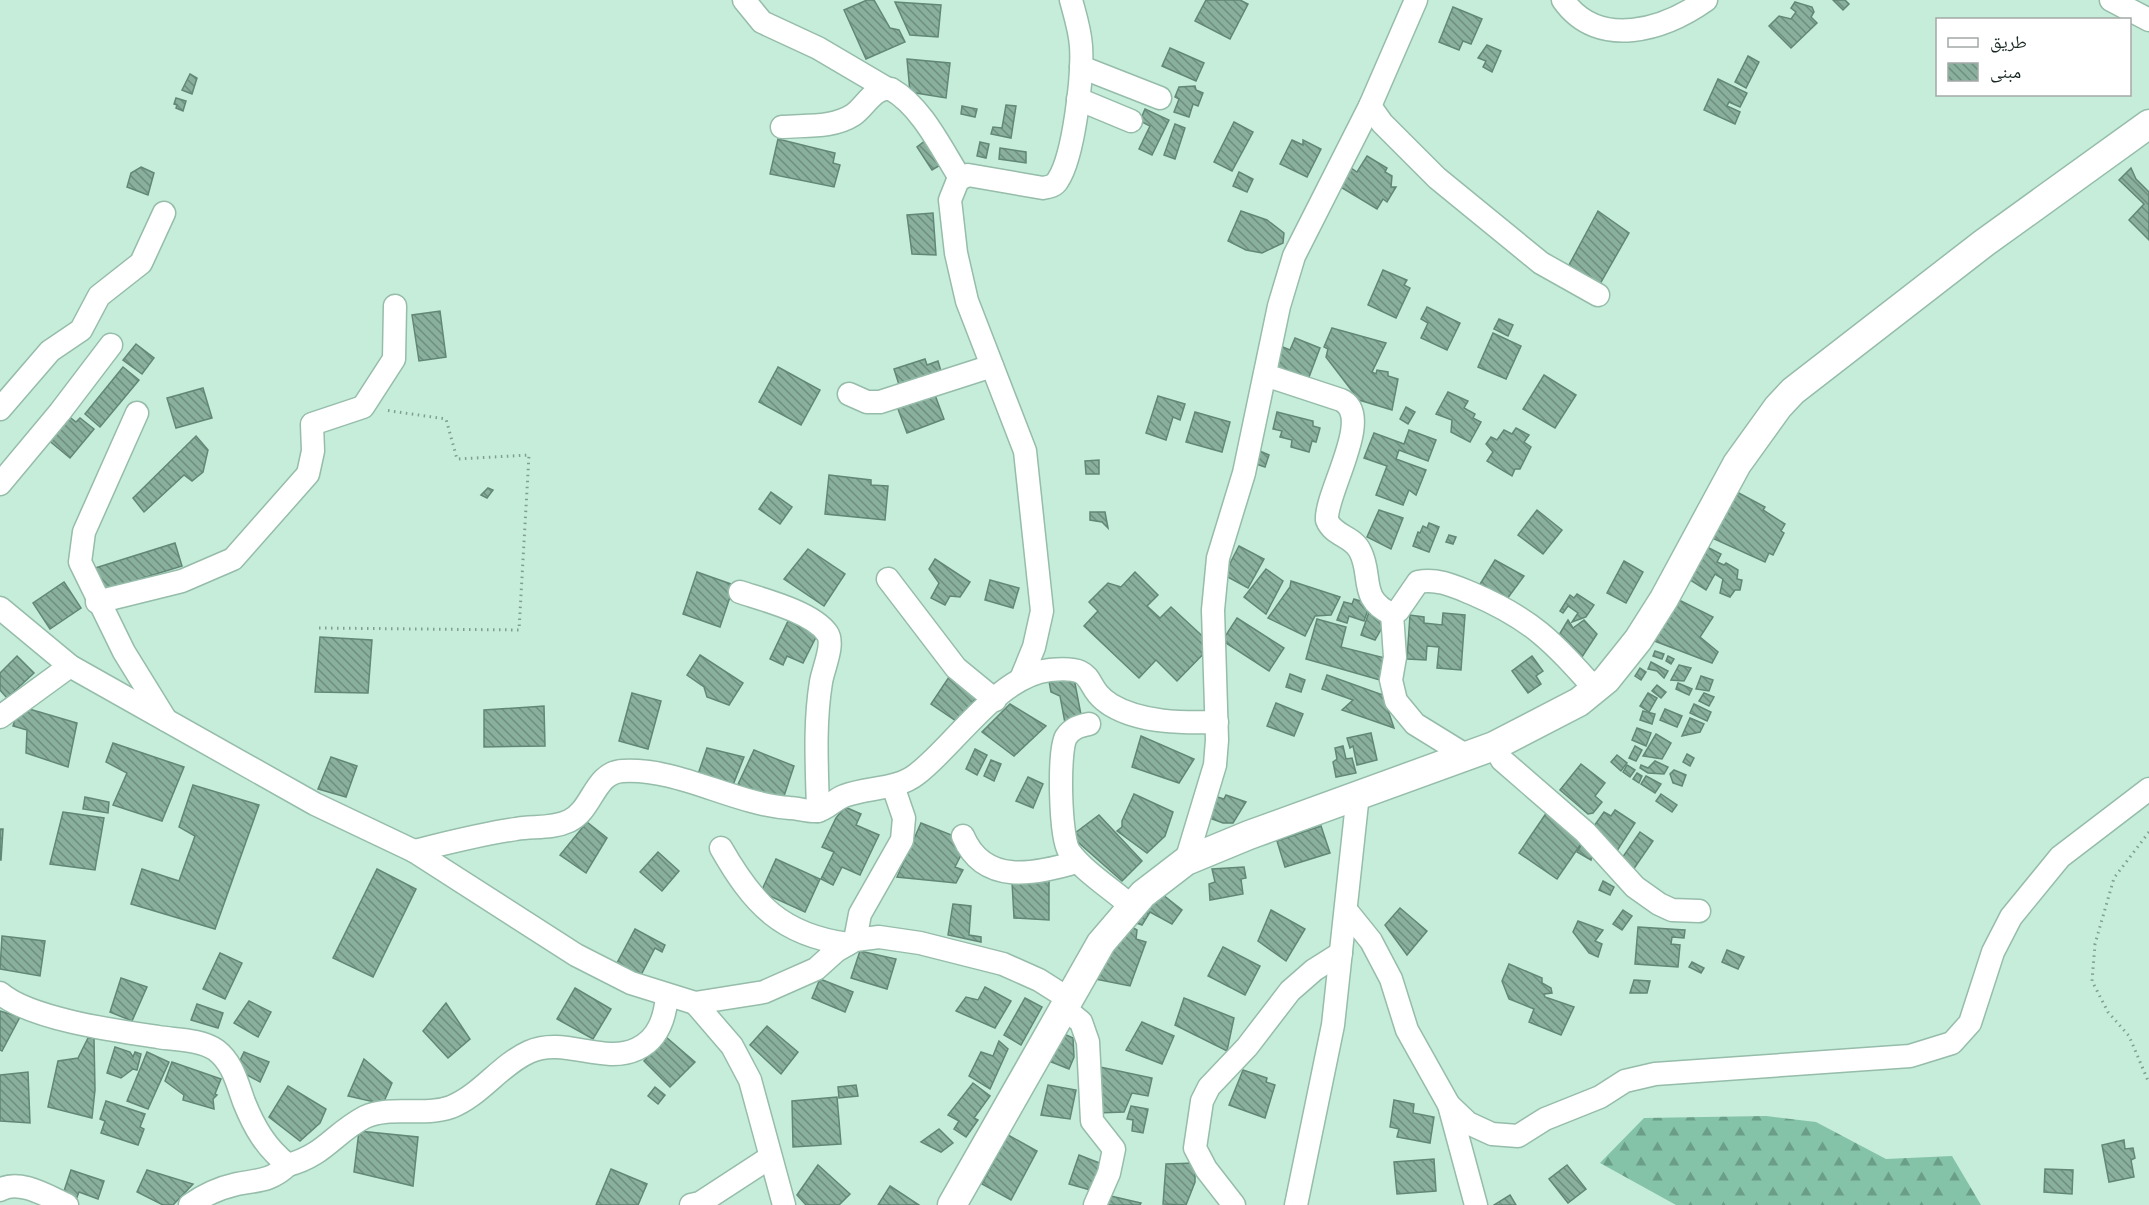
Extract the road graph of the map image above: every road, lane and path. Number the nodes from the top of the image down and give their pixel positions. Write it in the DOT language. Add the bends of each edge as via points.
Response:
graph roads {
  1 [pos="744,0"];
  2 [pos="1071,0"];
  3 [pos="1416,0"];
  4 [pos="1563,0"];
  5 [pos="1706,0"];
  6 [pos="2111,0"];
  7 [pos="2149,20"];
  8 [pos="1081,67"];
  9 [pos="886,88"];
  10 [pos="1160,98"];
  11 [pos="1078,99"];
  12 [pos="1370,106"];
  13 [pos="1131,121"];
  14 [pos="2149,124"];
  15 [pos="782,127"];
  16 [pos="960,178"];
  17 [pos="164,213"];
  18 [pos="1598,295"];
  19 [pos="395,306"];
  20 [pos="111,345"];
  21 [pos="992,366"];
  22 [pos="1265,375"];
  23 [pos="849,394"];
  24 [pos="363,406"];
  25 [pos="0,409"];
  26 [pos="137,413"];
  27 [pos="0,484"];
  28 [pos="888,579"];
  29 [pos="740,592"];
  30 [pos="97,602"];
  31 [pos="0,608"];
  32 [pos="1392,614"];
  33 [pos="319,628"];
  34 [pos="70,666"];
  35 [pos="1021,679"];
  36 [pos="1596,689"];
  37 [pos="995,700"];
  38 [pos="0,717"];
  39 [pos="167,721"];
  40 [pos="1217,723"];
  41 [pos="1089,724"];
  42 [pos="1494,746"];
  43 [pos="1467,756"];
  44 [pos="893,786"];
  45 [pos="2149,789"];
  46 [pos="1358,794"];
  47 [pos="818,811"];
  48 [pos="2149,832"];
  49 [pos="963,836"];
  50 [pos="721,848"];
  51 [pos="414,851"];
  52 [pos="1186,861"];
  53 [pos="1077,862"];
  54 [pos="1131,906"];
  55 [pos="1346,910"];
  56 [pos="1699,911"];
  57 [pos="852,942"];
  58 [pos="1341,953"];
  59 [pos="0,993"];
  60 [pos="667,996"];
  61 [pos="695,1003"];
  62 [pos="1066,1003"];
  63 [pos="2149,1083"];
  64 [pos="1449,1105"];
  65 [pos="769,1158"];
  66 [pos="288,1165"];
  67 [pos="0,1190"];
  68 [pos="691,1204"];
  69 [pos="67,1205"];
  70 [pos="190,1205"];
  71 [pos="784,1205"];
  72 [pos="952,1205"];
  73 [pos="1095,1205"];
  74 [pos="1234,1205"];
  75 [pos="1296,1205"];
  76 [pos="1476,1205"];
  1 -- 9 [label="street" via="762,22 818,48"];
  2 -- 8 [label="street" via="1081,46"];
  3 -- 12 [label="street"];
  4 -- 5 [label="street" via="1594,24 1629,31 1677,19"];
  6 -- 7 [label="street"];
  8 -- 10 [label="street"];
  8 -- 11 [label="street"];
  9 -- 15 [label="street" via="846,119"];
  9 -- 16 [label="street" via="897,92 929,128"];
  11 -- 13 [label="street"];
  11 -- 16 [label="street" via="1066,160 1054,185 1042,188 977,175"];
  12 -- 18 [label="street" via="1437,178 1541,263"];
  12 -- 22 [label="street" via="1294,256"];
  14 -- 36 [label="main road" via="1984,243 1793,391 1737,464 1648,624"];
  16 -- 21 [label="street" via="951,200 956,253 967,301"];
  17 -- 25 [label="street" via="141,262 102,292 81,330 45,356"];
  19 -- 24 [label="street" via="394,359"];
  20 -- 27 [label="street"];
  21 -- 23 [label="street" via="880,402 867,402"];
  21 -- 35 [label="street" via="1025,451 1040,569 1042,611"];
  22 -- 32 [label="street" via="1341,400 1351,409 1352,428 1327,520 1333,531 1358,547 1370,594 1381,609"];
  22 -- 40 [label="street" via="1214,585"];
  24 -- 30 [label="street" via="312,424 313,451 308,474 233,560 182,581"];
  24 -- 33 [label="path" via="446,419 457,459 529,455 519,630"];
  26 -- 30 [label="street" via="84,532 80,562"];
  28 -- 37 [label="street" via="956,668"];
  29 -- 47 [label="street" via="792,610 819,624 828,634 830,644 816,712"];
  30 -- 39 [label="street"];
  31 -- 34 [label="street"];
  32 -- 36 [label="street" via="1418,582 1441,582 1462,589 1501,605 1537,628"];
  32 -- 43 [label="street" via="1395,657 1391,681 1396,701 1415,724"];
  34 -- 38 [label="street"];
  34 -- 39 [label="street"];
  35 -- 37 [label="street"];
  35 -- 40 [label="street" via="1049,670 1077,669 1084,672 1111,705 1135,715"];
  36 -- 42 [label="main road" via="1579,702"];
  37 -- 44 [label="street" via="916,776"];
  39 -- 51 [label="street" via="315,804"];
  40 -- 52 [label="street" via="1215,765"];
  41 -- 53 [label="street" via="1077,726 1066,736 1062,749 1063,820 1067,848"];
  42 -- 43 [label="main road"];
  42 -- 56 [label="street" via="1502,760 1585,832 1635,887 1672,910"];
  43 -- 46 [label="main road"];
  44 -- 47 [label="street" via="843,796"];
  44 -- 57 [label="street" via="904,818 902,840 860,914"];
  45 -- 64 [label="street" via="2060,857 2011,917 1993,952 1970,1023 1952,1043 1910,1056 1655,1074 1625,1081 1518,1136 1492,1134 1468,1123"];
  46 -- 52 [label="main road"];
  46 -- 55 [label="street"];
  47 -- 51 [label="street" via="759,805 682,781 621,771 602,780 584,811 569,821"];
  48 -- 63 [label="path" via="2114,878 2095,944 2092,981 2108,1012 2129,1036"];
  49 -- 53 [label="street" via="969,852 986,865 1006,871 1030,873"];
  50 -- 57 [label="street" via="742,885 772,916 801,933"];
  51 -- 60 [label="street" via="576,955"];
  52 -- 54 [label="main road"];
  53 -- 54 [label="street"];
  54 -- 62 [label="main road" via="1101,943"];
  55 -- 58 [label="street"];
  55 -- 64 [label="street" via="1371,940 1390,979 1407,1030"];
  57 -- 61 [label="street" via="816,969 764,992"];
  57 -- 62 [label="street" via="879,937 930,945 1003,964 1039,980"];
  58 -- 74 [label="street" via="1290,991 1209,1087 1202,1101 1196,1148 1206,1169"];
  58 -- 75 [label="street" via="1334,1025"];
  59 -- 66 [label="street" via="8,1000 89,1025 190,1041 214,1049 232,1070 263,1141"];
  60 -- 61 [label="street"];
  60 -- 66 [label="street" via="665,1018 655,1035 639,1048 618,1055 547,1047 529,1052 464,1102 425,1113 381,1112 367,1116 314,1156"];
  61 -- 65 [label="street" via="743,1062"];
  62 -- 72 [label="main road"];
  62 -- 73 [label="street" via="1081,1022 1088,1042 1092,1121 1114,1149"];
  64 -- 76 [label="street"];
  65 -- 68 [label="street" via="700,1203"];
  65 -- 71 [label="street"];
  66 -- 70 [label="street" via="276,1176 207,1193"];
  67 -- 69 [label="street" via="18,1187"];
}
